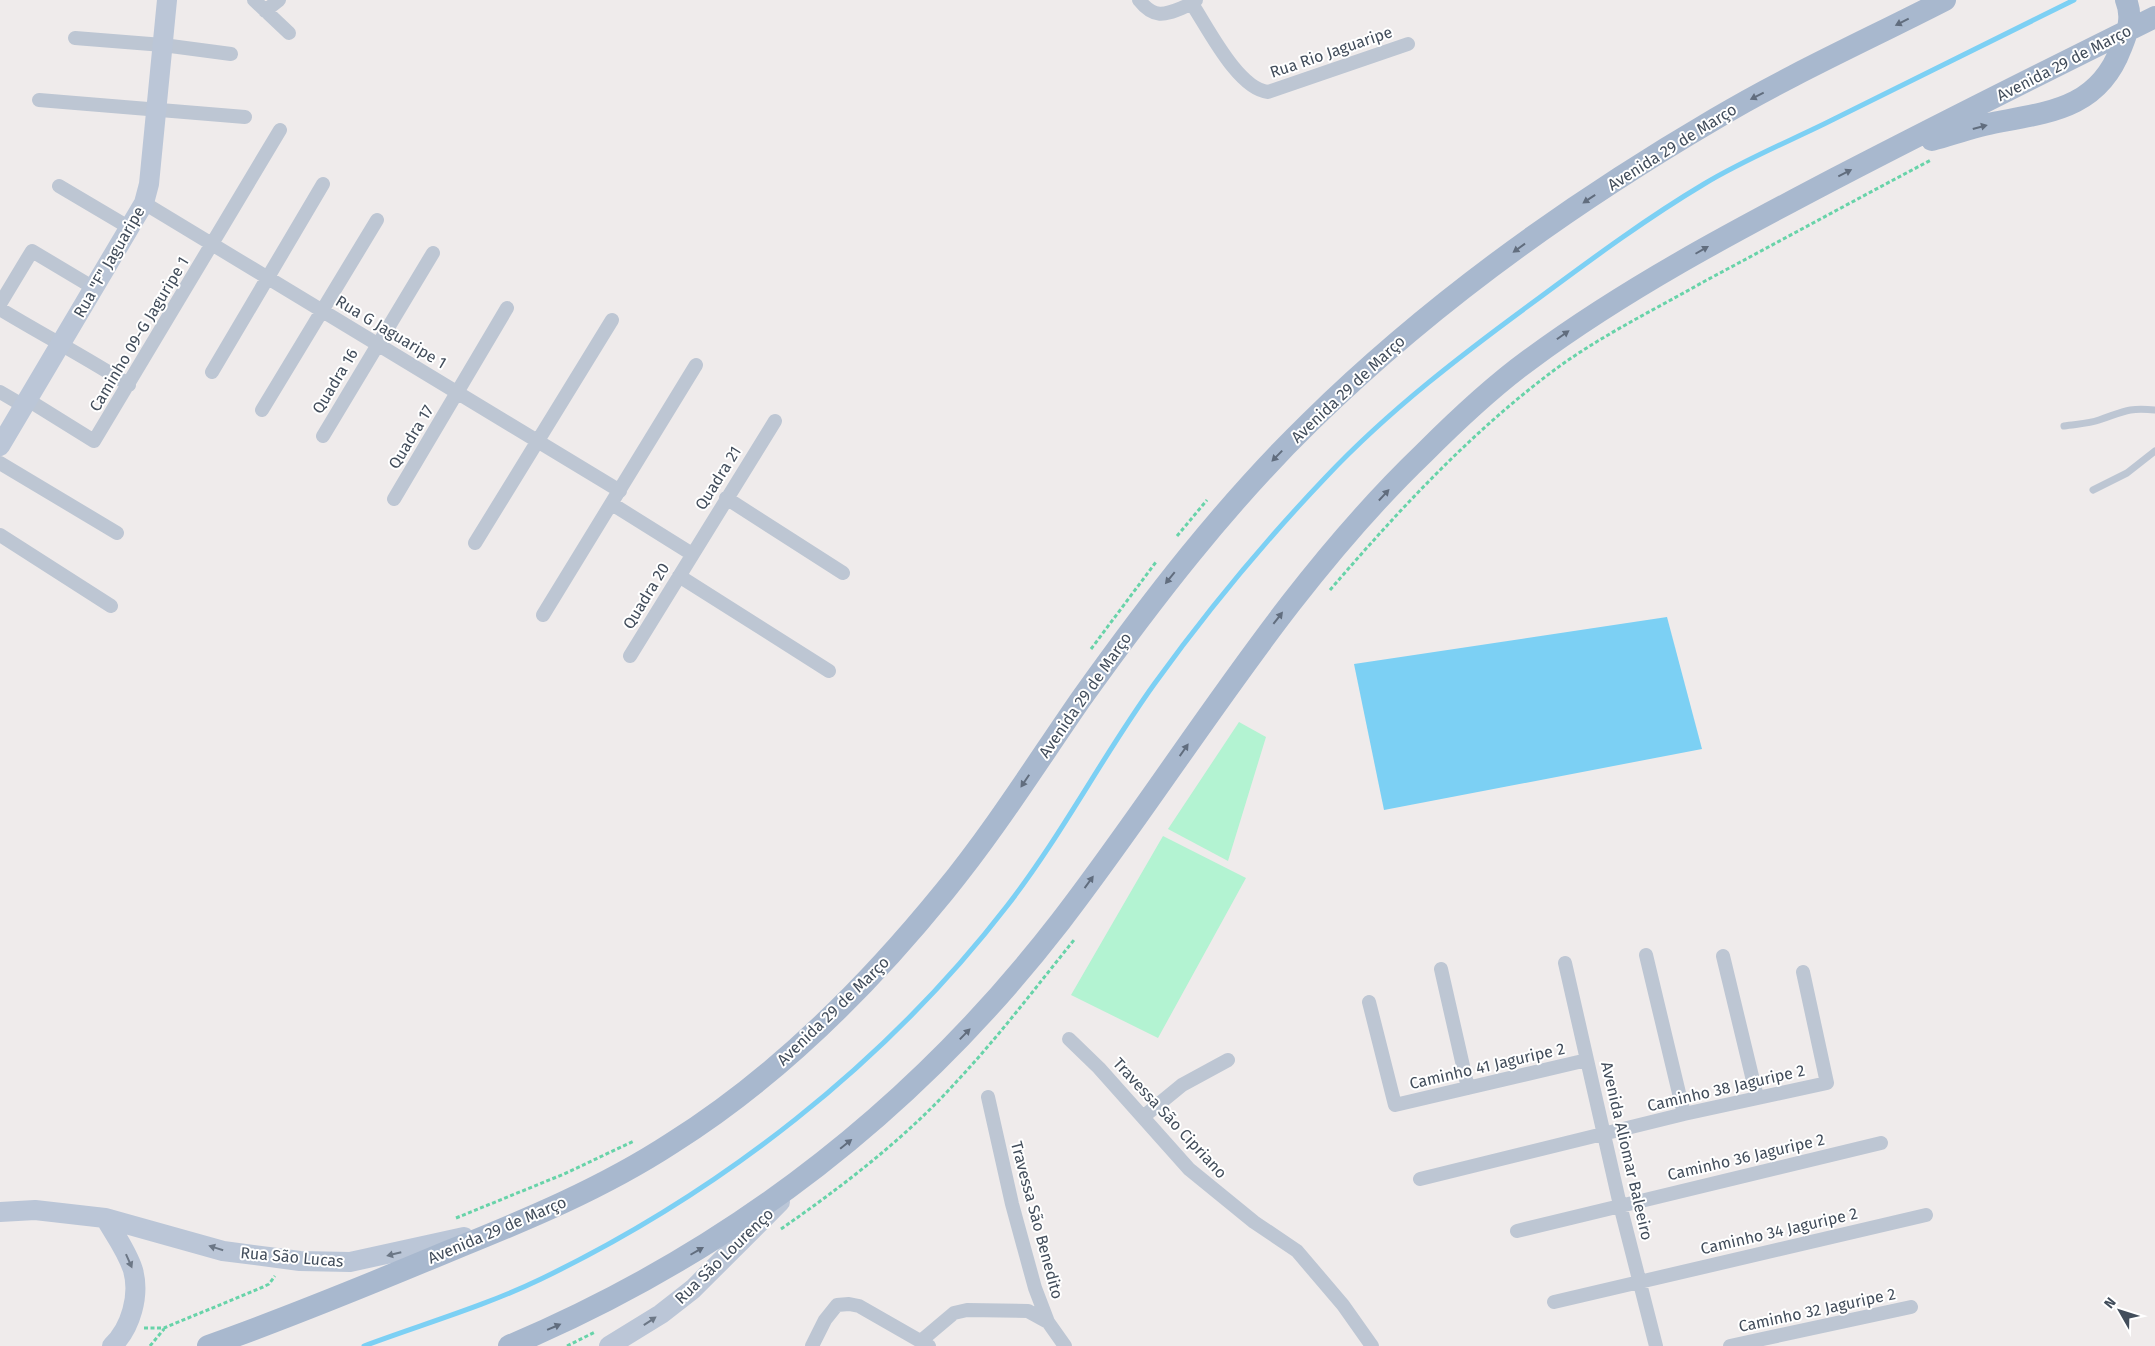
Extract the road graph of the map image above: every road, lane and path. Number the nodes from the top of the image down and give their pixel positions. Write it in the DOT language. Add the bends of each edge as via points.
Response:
graph roads {
  1 [pos="167,0"];
  2 [pos="254,0"];
  3 [pos="278,0"];
  4 [pos="1139,0"];
  5 [pos="1945,0"];
  6 [pos="2126,0"];
  7 [pos="1194,2"];
  8 [pos="265,11"];
  9 [pos="2155,17"];
  10 [pos="2128,31"];
  11 [pos="289,33"];
  12 [pos="75,38"];
  13 [pos="1408,44"];
  14 [pos="163,45"];
  15 [pos="231,54"];
  16 [pos="40,100"];
  17 [pos="156,109"];
  18 [pos="245,117"];
  19 [pos="280,130"];
  20 [pos="1883,154"];
  21 [pos="1940,156"];
  22 [pos="323,184"];
  23 [pos="58,186"];
  24 [pos="144,203"];
  25 [pos="377,220"];
  26 [pos="130,228"];
  27 [pos="213,245"];
  28 [pos="433,253"];
  29 [pos="268,278"];
  30 [pos="94,288"];
  31 [pos="0,304"];
  32 [pos="507,308"];
  33 [pos="0,310"];
  34 [pos="323,311"];
  35 [pos="612,320"];
  36 [pos="61,344"];
  37 [pos="378,345"];
  38 [pos="696,365"];
  39 [pos="212,372"];
  40 [pos="129,385"];
  41 [pos="0,392"];
  42 [pos="458,392"];
  43 [pos="26,403"];
  44 [pos="262,410"];
  45 [pos="2155,410"];
  46 [pos="775,421"];
  47 [pos="2064,426"];
  48 [pos="323,436"];
  49 [pos="538,440"];
  50 [pos="0,446"];
  51 [pos="2155,451"];
  52 [pos="0,463"];
  53 [pos="2093,490"];
  54 [pos="620,491"];
  55 [pos="726,498"];
  56 [pos="1209,498"];
  57 [pos="394,499"];
  58 [pos="612,504"];
  59 [pos="117,533"];
  60 [pos="0,535"];
  61 [pos="1174,540"];
  62 [pos="475,543"];
  63 [pos="692,554"];
  64 [pos="1157,561"];
  65 [pos="843,573"];
  66 [pos="679,576"];
  67 [pos="1324,597"];
  68 [pos="111,606"];
  69 [pos="543,615"];
  70 [pos="1089,651"];
  71 [pos="630,656"];
  72 [pos="829,671"];
  73 [pos="1076,937"];
  74 [pos="1646,955"];
  75 [pos="1723,956"];
  76 [pos="1564,964"];
  77 [pos="1441,969"];
  78 [pos="1803,972"];
  79 [pos="1369,1002"];
  80 [pos="1069,1039"];
  81 [pos="1228,1060"];
  82 [pos="1587,1060"];
  83 [pos="1468,1088"];
  84 [pos="1757,1097"];
  85 [pos="988,1098"];
  86 [pos="1684,1114"];
  87 [pos="1143,1117"];
  88 [pos="1604,1134"];
  89 [pos="637,1140"];
  90 [pos="1881,1143"];
  91 [pos="808,1175"];
  92 [pos="1420,1179"];
  93 [pos="1620,1205"];
  94 [pos="0,1212"];
  95 [pos="1926,1215"];
  96 [pos="105,1218"];
  97 [pos="454,1219"];
  98 [pos="509,1226"];
  99 [pos="1517,1231"];
  100 [pos="777,1232"];
  101 [pos="278,1258"];
  102 [pos="1640,1281"];
  103 [pos="1554,1302"];
  104 [pos="1911,1307"];
  105 [pos="1048,1322"];
  106 [pos="128,1325"];
  107 [pos="164,1328"];
  108 [pos="604,1338"];
  109 [pos="925,1343"];
  110 [pos="112,1346"];
  111 [pos="150,1346"];
  112 [pos="208,1346"];
  113 [pos="509,1346"];
  114 [pos="567,1346"];
  115 [pos="812,1346"];
  116 [pos="1065,1346"];
  117 [pos="1372,1346"];
  118 [pos="1656,1346"];
  119 [pos="1730,1346"];
  1 -- 14 [label="main road, Rua \"F\" Jaguaripe"];
  2 -- 8 [label="street"];
  3 -- 8 [label="street"];
  4 -- 7 [label="street" via="1154,14 1162,15"];
  5 -- 98 [label="main road, Avenida 29 de Março, one-way" via="1719,116 1632,170 1517,249 1402,337 1309,423 1210,529 1114,654 985,839 911,932 846,1002 744,1092 671,1144 576,1196"];
  6 -- 10 [label="main road" via="2130,16"];
  7 -- 13 [label="street, Rua Rio Jaguaripe" via="1240,76 1259,91 1268,92"];
  8 -- 11 [label="street"];
  9 -- 10 [label="main road, Avenida 29 de Março"];
  10 -- 20 [label="main road, Avenida 29 de Março"];
  20 -- 10 [label="main road, one-way" via="1996,122 2044,115 2067,107 2087,95 2102,80"];
  12 -- 14 [label="street"];
  14 -- 15 [label="street"];
  14 -- 17 [label="main road, Rua \"F\" Jaguaripe"];
  16 -- 17 [label="street"];
  17 -- 18 [label="street"];
  17 -- 24 [label="main road, Rua \"F\" Jaguaripe" via="149,184"];
  19 -- 27 [label="street, Caminho 09-G Jaguripe 1"];
  91 -- 20 [label="main road, Avenida 29 de Março, one-way" via="905,1093 987,1011 1060,922 1291,601 1420,456 1524,363 1610,304 1720,240"];
  21 -- 67 [label="path" via="1644,315 1553,371 1461,448"];
  22 -- 29 [label="street"];
  23 -- 26 [label="street"];
  24 -- 26 [label="main road, Rua \"F\" Jaguaripe"];
  24 -- 27 [label="street, Rua G Jaguaripe 1"];
  25 -- 34 [label="street"];
  26 -- 30 [label="main road, Rua \"F\" Jaguaripe"];
  27 -- 29 [label="street, Rua G Jaguaripe 1"];
  27 -- 40 [label="street, Caminho 09-G Jaguripe 1"];
  28 -- 37 [label="street, Quadra 16"];
  29 -- 34 [label="street, Rua G Jaguaripe 1"];
  29 -- 39 [label="street"];
  30 -- 31 [label="street" via="32,251"];
  30 -- 36 [label="main road, Rua \"F\" Jaguaripe"];
  32 -- 42 [label="street, Quadra 17"];
  33 -- 36 [label="street"];
  34 -- 37 [label="street, Rua G Jaguaripe 1"];
  34 -- 44 [label="street"];
  35 -- 49 [label="street"];
  36 -- 40 [label="street"];
  36 -- 43 [label="main road, Rua \"F\" Jaguaripe"];
  37 -- 42 [label="street, Rua G Jaguaripe 1"];
  37 -- 48 [label="street, Quadra 16"];
  38 -- 54 [label="street"];
  40 -- 43 [label="street, Caminho 09-G Jaguripe 1" via="94,441"];
  41 -- 43 [label="street"];
  42 -- 49 [label="street, Rua G Jaguaripe 1"];
  42 -- 57 [label="street, Quadra 17"];
  43 -- 50 [label="main road, Rua \"F\" Jaguaripe"];
  45 -- 47 [label="lane" via="2123,410 2097,421"];
  46 -- 55 [label="street, Quadra 21"];
  49 -- 54 [label="street, Rua G Jaguaripe 1"];
  49 -- 62 [label="street"];
  51 -- 53 [label="lane" via="2127,473"];
  52 -- 59 [label="street"];
  54 -- 58 [label="street"];
  55 -- 63 [label="street, Quadra 21"];
  55 -- 65 [label="street"];
  56 -- 61 [label="path"];
  58 -- 63 [label="street"];
  58 -- 69 [label="street"];
  60 -- 68 [label="street"];
  63 -- 66 [label="street, Quadra 20"];
  64 -- 70 [label="path"];
  66 -- 71 [label="street, Quadra 20"];
  66 -- 72 [label="street"];
  73 -- 100 [label="path" via="957,1082 856,1172"];
  74 -- 86 [label="street"];
  75 -- 84 [label="street"];
  76 -- 82 [label="street, Avenida Aliomar Baleeiro"];
  77 -- 83 [label="street"];
  78 -- 84 [label="street, Caminho 38 Jaguripe 2" via="1827,1083"];
  79 -- 83 [label="street, Caminho 41 Jaguripe 2" via="1395,1105"];
  80 -- 87 [label="street, Travessa São Cipriano"];
  81 -- 87 [label="street" via="1182,1085"];
  82 -- 83 [label="street, Caminho 41 Jaguripe 2"];
  82 -- 88 [label="street, Avenida Aliomar Baleeiro"];
  84 -- 86 [label="street, Caminho 38 Jaguripe 2"];
  85 -- 105 [label="street, Travessa São Benedito" via="1027,1261"];
  86 -- 88 [label="street, Caminho 38 Jaguripe 2"];
  87 -- 117 [label="street, Travessa São Cipriano" via="1189,1168 1218,1194 1297,1250"];
  88 -- 92 [label="street"];
  88 -- 93 [label="street, Avenida Aliomar Baleeiro"];
  89 -- 97 [label="path"];
  90 -- 93 [label="street, Caminho 36 Jaguripe 2"];
  108 -- 91 [label="main road, Rua São Lourenço, one-way" via="662,1314 693,1289"];
  113 -- 91 [label="main road, Avenida 29 de Março, one-way" via="658,1274 707,1245"];
  93 -- 99 [label="street, Caminho 36 Jaguripe 2"];
  93 -- 102 [label="street, Avenida Aliomar Baleeiro"];
  94 -- 96 [label="main road, Rua São Lucas" via="35,1210"];
  95 -- 102 [label="street, Caminho 34 Jaguripe 2"];
  101 -- 96 [label="main road, Rua São Lucas, one-way" via="223,1250"];
  96 -- 106 [label="main road, one-way" via="133,1271 134,1301"];
  98 -- 101 [label="main road, Rua São Lucas, one-way" via="350,1262"];
  98 -- 112 [label="main road, Avenida 29 de Março"];
  101 -- 107 [label="path" via="275,1277 269,1284"];
  102 -- 103 [label="street, Caminho 34 Jaguripe 2"];
  102 -- 118 [label="street, Avenida Aliomar Baleeiro"];
  104 -- 119 [label="street, Caminho 32 Jaguripe 2"];
  105 -- 109 [label="street" via="1028,1311 967,1310 954,1313"];
  105 -- 116 [label="street, Travessa São Benedito"];
  106 -- 107 [label="path" via="152,1330"];
  106 -- 110 [label="main road"];
  107 -- 111 [label="path"];
  108 -- 114 [label="path"];
  109 -- 115 [label="street" via="859,1306 849,1304 837,1306 825,1320"];
}
